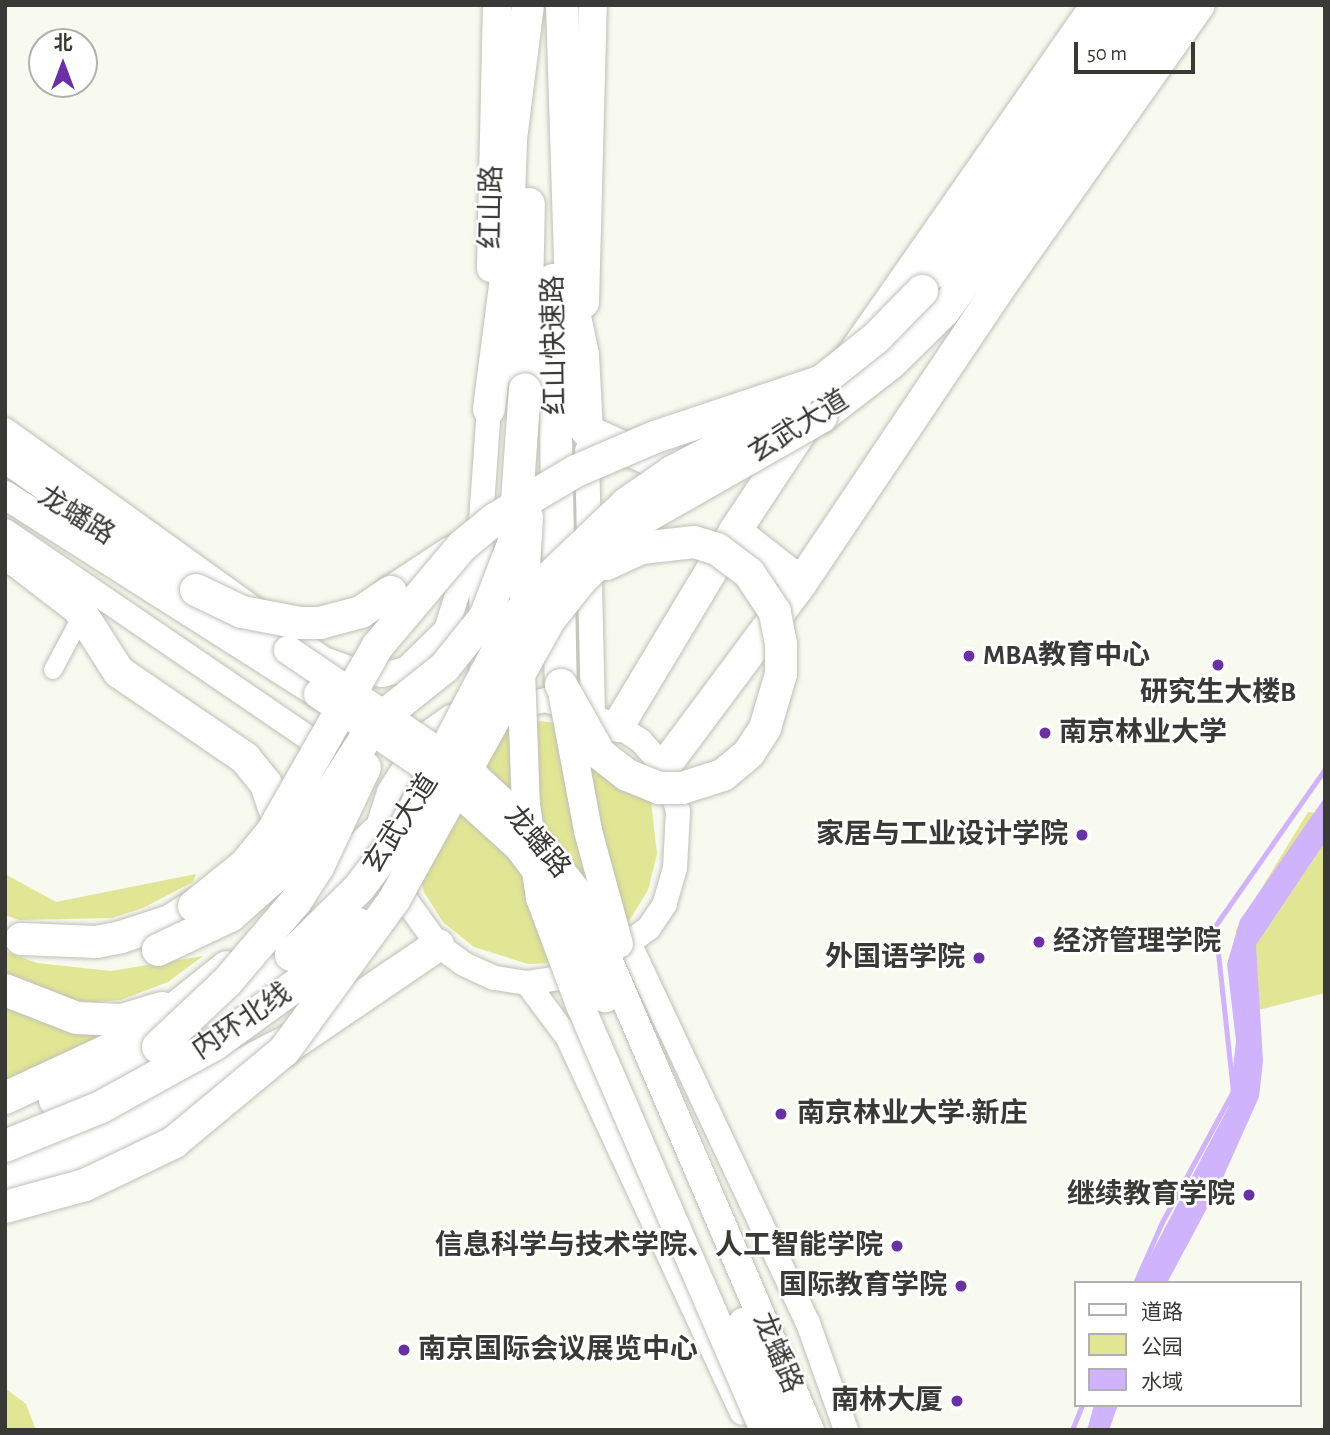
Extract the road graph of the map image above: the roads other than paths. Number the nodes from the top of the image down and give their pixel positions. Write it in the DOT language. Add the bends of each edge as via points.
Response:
graph roads {
  1 [pos="497,5"];
  2 [pos="529,5"];
  3 [pos="562,5"];
  4 [pos="593,5"];
  5 [pos="1097,5"];
  6 [pos="1131,5"];
  7 [pos="1167,5"];
  8 [pos="1199,5"];
  9 [pos="541,275"];
  10 [pos="583,355"];
  11 [pos="525,388"];
  12 [pos="823,388"];
  13 [pos="489,409"];
  14 [pos="5,430"];
  15 [pos="587,431"];
  16 [pos="5,456"];
  17 [pos="5,471"];
  18 [pos="5,495"];
  19 [pos="481,520"];
  20 [pos="5,531"];
  21 [pos="735,531"];
  22 [pos="462,546"];
  23 [pos="5,552"];
  24 [pos="582,580"];
  25 [pos="801,583"];
  26 [pos="76,627"];
  27 [pos="324,659"];
  28 [pos="53,670"];
  29 [pos="561,684"];
  30 [pos="482,708"];
  31 [pos="606,721"];
  32 [pos="376,722"];
  33 [pos="425,735"];
  34 [pos="664,767"];
  35 [pos="389,792"];
  36 [pos="376,834"];
  37 [pos="433,836"];
  38 [pos="273,932"];
  39 [pos="13,936"];
  40 [pos="149,941"];
  41 [pos="629,943"];
  42 [pos="438,945"];
  43 [pos="527,983"];
  44 [pos="5,990"];
  45 [pos="185,998"];
  46 [pos="330,1020"];
  47 [pos="158,1047"];
  48 [pos="5,1098"];
  49 [pos="5,1119"];
  50 [pos="5,1146"];
  51 [pos="5,1169"];
  52 [pos="5,1190"];
  53 [pos="5,1207"];
  54 [pos="749,1430"];
  55 [pos="764,1430"];
  56 [pos="787,1430"];
  57 [pos="810,1430"];
  58 [pos="823,1430"];
  59 [pos="846,1430"];
  1 -- 13 [label="main road, 红山路"];
  2 -- 9 [label="highway, 红山快速路"];
  2 -- 13 [label="highway" via="511,139 506,278"];
  3 -- 9 [label="highway, 红山快速路"];
  3 -- 10 [label="highway" via="571,297"];
  4 -- 10 [label="main road"];
  5 -- 12 [label="highway"];
  6 -- 12 [label="highway, bridge" via="922,291"];
  7 -- 24 [label="highway, 玄武大道, bridge" via="1034,193 920,337 821,417 644,518"];
  8 -- 25 [label="highway" via="981,313"];
  9 -- 11 [label="highway, 红山快速路"];
  9 -- 29 [label="highway, 红山快速路, bridge"];
  10 -- 15 [label="highway"];
  11 -- 32 [label="highway, 红山快速路, bridge" via="514,542 493,600 459,654"];
  11 -- 55 [label="main road, bridge" via="531,474 519,702 526,805 540,898 580,1005"];
  12 -- 15 [label="highway" via="744,440 699,455 647,458"];
  12 -- 21 [label="highway"];
  12 -- 22 [label="highway, bridge" via="655,437 576,471 495,519"];
  12 -- 47 [label="highway, 玄武大道, bridge" via="672,472 578,545 534,592 508,631 404,829 379,864 291,955 225,1006"];
  13 -- 19 [label="main road"];
  14 -- 27 [label="main road, 龙蟠路"];
  15 -- 31 [label="main road"];
  16 -- 22 [label="highway, bridge" via="197,590 257,617 320,623 361,612"];
  17 -- 57 [label="main road, 龙蟠路, bridge" via="434,747 515,813 556,860 599,931"];
  18 -- 56 [label="main road, 龙蟠路, bridge" via="443,779 519,848 581,941"];
  19 -- 27 [label="main road" via="446,630 430,649 406,669 382,675 359,673"];
  19 -- 30 [label="main road"];
  20 -- 35 [label="main road, 龙蟠路"];
  21 -- 25 [label="highway"];
  21 -- 31 [label="highway"];
  22 -- 40 [label="highway, bridge" via="377,647 289,807 259,849 211,894 170,920"];
  23 -- 38 [label="highway" via="78,608 119,672 216,735 256,769 278,813 292,887 290,907"];
  24 -- 29 [label="highway, bridge" via="641,548 681,542 708,545 734,561 763,590 779,629 781,674 765,728 749,753 723,775 682,788 659,788 627,775 600,754"];
  24 -- 37 [label="highway, 玄武大道, bridge" via="550,619"];
  25 -- 34 [label="highway"];
  26 -- 28 [label="street"];
  27 -- 33 [label="main road"];
  29 -- 58 [label="main road, bridge" via="588,831 644,1021"];
  30 -- 31 [label="main road" via="546,700"];
  30 -- 33 [label="main road" via="451,717"];
  31 -- 34 [label="main road" via="641,741"];
  32 -- 38 [label="highway, bridge" via="370,755 339,826"];
  32 -- 40 [label="highway, 红山快速路, bridge" via="279,873 230,916"];
  33 -- 35 [label="main road"];
  34 -- 41 [label="main road" via="678,811 676,868 665,904 649,928"];
  35 -- 36 [label="main road"];
  36 -- 38 [label="highway"];
  36 -- 42 [label="main road" via="387,874"];
  37 -- 50 [label="highway, 内环北线, bridge" via="372,910 303,980 268,1006 215,1044 101,1107"];
  37 -- 53 [label="highway, bridge" via="324,1001 264,1070 193,1129 143,1159 85,1185"];
  38 -- 45 [label="highway"];
  38 -- 47 [label="highway, bridge"];
  39 -- 40 [label="highway" via="57,953 90,958"];
  41 -- 43 [label="main road" via="585,974"];
  41 -- 59 [label="main road" via="808,1323"];
  42 -- 43 [label="main road" via="484,973"];
  42 -- 46 [label="highway"];
  43 -- 54 [label="main road" via="568,1038"];
  44 -- 45 [label="highway" via="55,1012 99,1020 139,1018"];
  45 -- 48 [label="highway" via="143,1034"];
  46 -- 51 [label="highway" via="122,1126"];
  46 -- 52 [label="highway" via="133,1146 78,1171"];
  47 -- 49 [label="highway, 内环北线" via="121,1070"];
}
